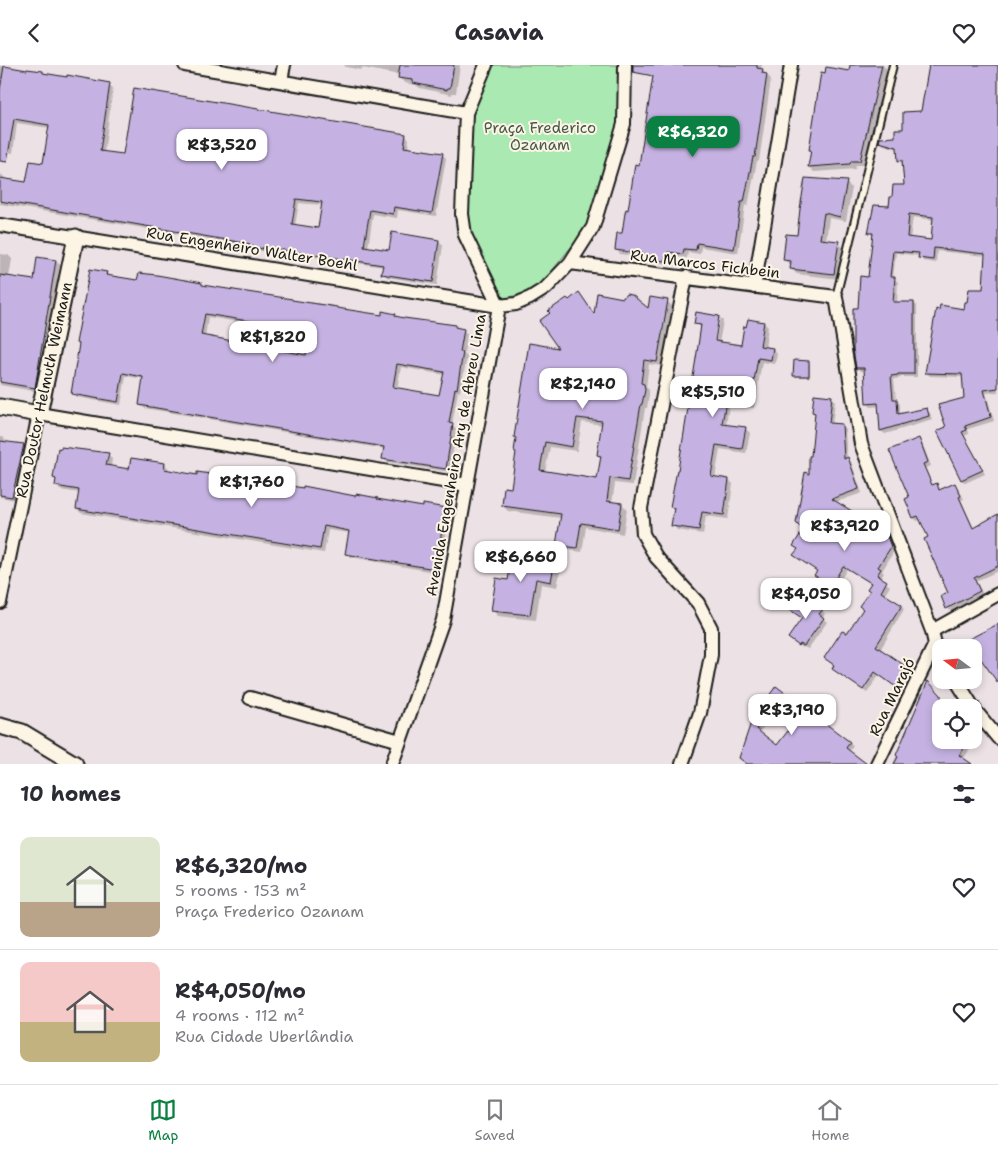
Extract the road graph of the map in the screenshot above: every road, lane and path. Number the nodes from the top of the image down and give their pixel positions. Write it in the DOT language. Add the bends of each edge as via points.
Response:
graph roads {
  1 [pos="185,65"];
  2 [pos="284,65"];
  3 [pos="486,65"];
  4 [pos="625,65"];
  5 [pos="791,65"];
  6 [pos="893,65"];
  7 [pos="280,81"];
  8 [pos="466,113"];
  9 [pos="0,225"];
  10 [pos="76,237"];
  11 [pos="570,263"];
  12 [pos="686,277"];
  13 [pos="754,287"];
  14 [pos="836,297"];
  15 [pos="499,306"];
  16 [pos="0,407"];
  17 [pos="39,414"];
  18 [pos="467,485"];
  19 [pos="998,594"];
  20 [pos="0,602"];
  21 [pos="934,639"];
  22 [pos="941,639"];
  23 [pos="932,651"];
  24 [pos="250,698"];
  25 [pos="982,719"];
  26 [pos="0,726"];
  27 [pos="998,738"];
  28 [pos="400,741"];
  29 [pos="75,764"];
  30 [pos="392,764"];
  31 [pos="682,764"];
  32 [pos="877,764"];
  1 -- 7 [label="street"];
  2 -- 7 [label="street"];
  3 -- 8 [label="street, Avenida Engenheiro Ary de Abreu Lima"];
  4 -- 11 [label="street" via="624,124 593,227"];
  5 -- 13 [label="street"];
  6 -- 14 [label="lane"];
  7 -- 8 [label="street"];
  8 -- 15 [label="street, Avenida Engenheiro Ary de Abreu Lima" via="463,225"];
  9 -- 10 [label="street, Rua Engenheiro Walter Boehl"];
  10 -- 15 [label="street, Rua Engenheiro Walter Boehl"];
  10 -- 17 [label="street, Rua Doutor Helmuth Weimann"];
  11 -- 12 [label="street, Rua Marcos Fichbein"];
  11 -- 15 [label="street" via="546,288 530,298"];
  12 -- 13 [label="street, Rua Marcos Fichbein"];
  12 -- 31 [label="street" via="641,507 643,534 656,557 698,603 712,628 711,655 700,713"];
  13 -- 14 [label="street, Rua Marcos Fichbein"];
  14 -- 21 [label="street" via="861,444"];
  15 -- 18 [label="street, Avenida Engenheiro Ary de Abreu Lima"];
  16 -- 17 [label="street"];
  17 -- 18 [label="street"];
  17 -- 20 [label="street, Rua Doutor Helmuth Weimann"];
  18 -- 28 [label="street, Avenida Engenheiro Ary de Abreu Lima" via="443,620"];
  19 -- 22 [label="street"];
  23 -- 32 [label="street, Rua Marajó"];
  24 -- 28 [label="street"];
  25 -- 27 [label="street"];
  26 -- 29 [label="street" via="22,732"];
  28 -- 30 [label="street, Avenida Engenheiro Ary de Abreu Lima"];
}
